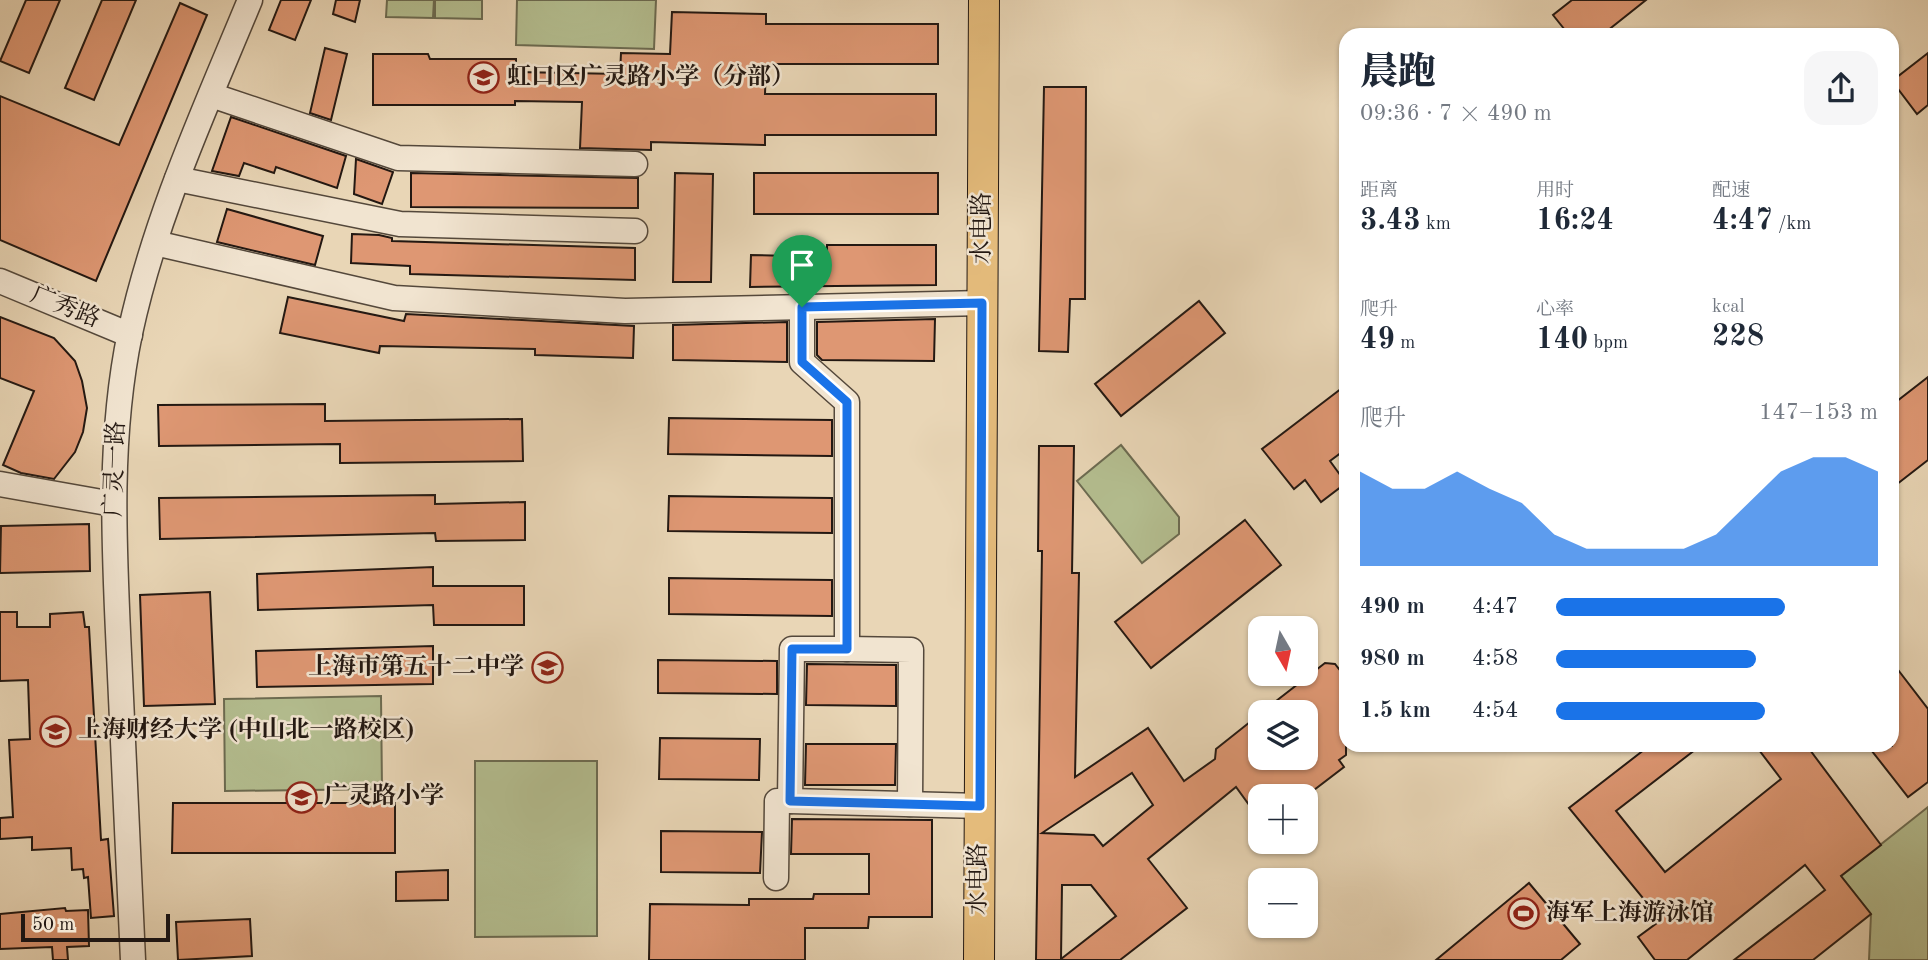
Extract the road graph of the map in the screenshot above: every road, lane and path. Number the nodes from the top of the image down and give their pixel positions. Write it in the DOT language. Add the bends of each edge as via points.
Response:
graph roads {
  1 [pos="250,0"];
  2 [pos="984,0"];
  3 [pos="211,95"];
  4 [pos="635,164"];
  5 [pos="177,179"];
  6 [pos="635,231"];
  7 [pos="155,243"];
  8 [pos="0,281"];
  9 [pos="982,303"];
  10 [pos="802,307"];
  11 [pos="130,335"];
  12 [pos="0,484"];
  13 [pos="113,504"];
  14 [pos="847,649"];
  15 [pos="790,801"];
  16 [pos="910,804"];
  17 [pos="980,806"];
  18 [pos="776,878"];
  19 [pos="132,960"];
  20 [pos="979,960"];
  1 -- 3 [label="street, 广灵一路"];
  2 -- 9 [label="main road, 水电路"];
  3 -- 4 [label="street" via="398,158"];
  3 -- 5 [label="street, 广灵一路"];
  5 -- 6 [label="street" via="400,224"];
  5 -- 7 [label="street, 广灵一路"];
  7 -- 10 [label="street" via="394,298 625,311"];
  7 -- 11 [label="street, 广灵一路"];
  8 -- 11 [label="street, 广秀路"];
  9 -- 10 [label="street"];
  9 -- 17 [label="main road, 水电路"];
  10 -- 14 [label="street" via="802,362 847,402"];
  11 -- 13 [label="street, 广灵一路" via="118,413"];
  12 -- 13 [label="street"];
  13 -- 19 [label="street, 广灵一路"];
  14 -- 15 [label="street" via="792,649"];
  14 -- 16 [label="street" via="911,650"];
  15 -- 16 [label="street"];
  15 -- 18 [label="street" via="777,801"];
  16 -- 17 [label="street"];
  17 -- 20 [label="main road, 水电路"];
}
